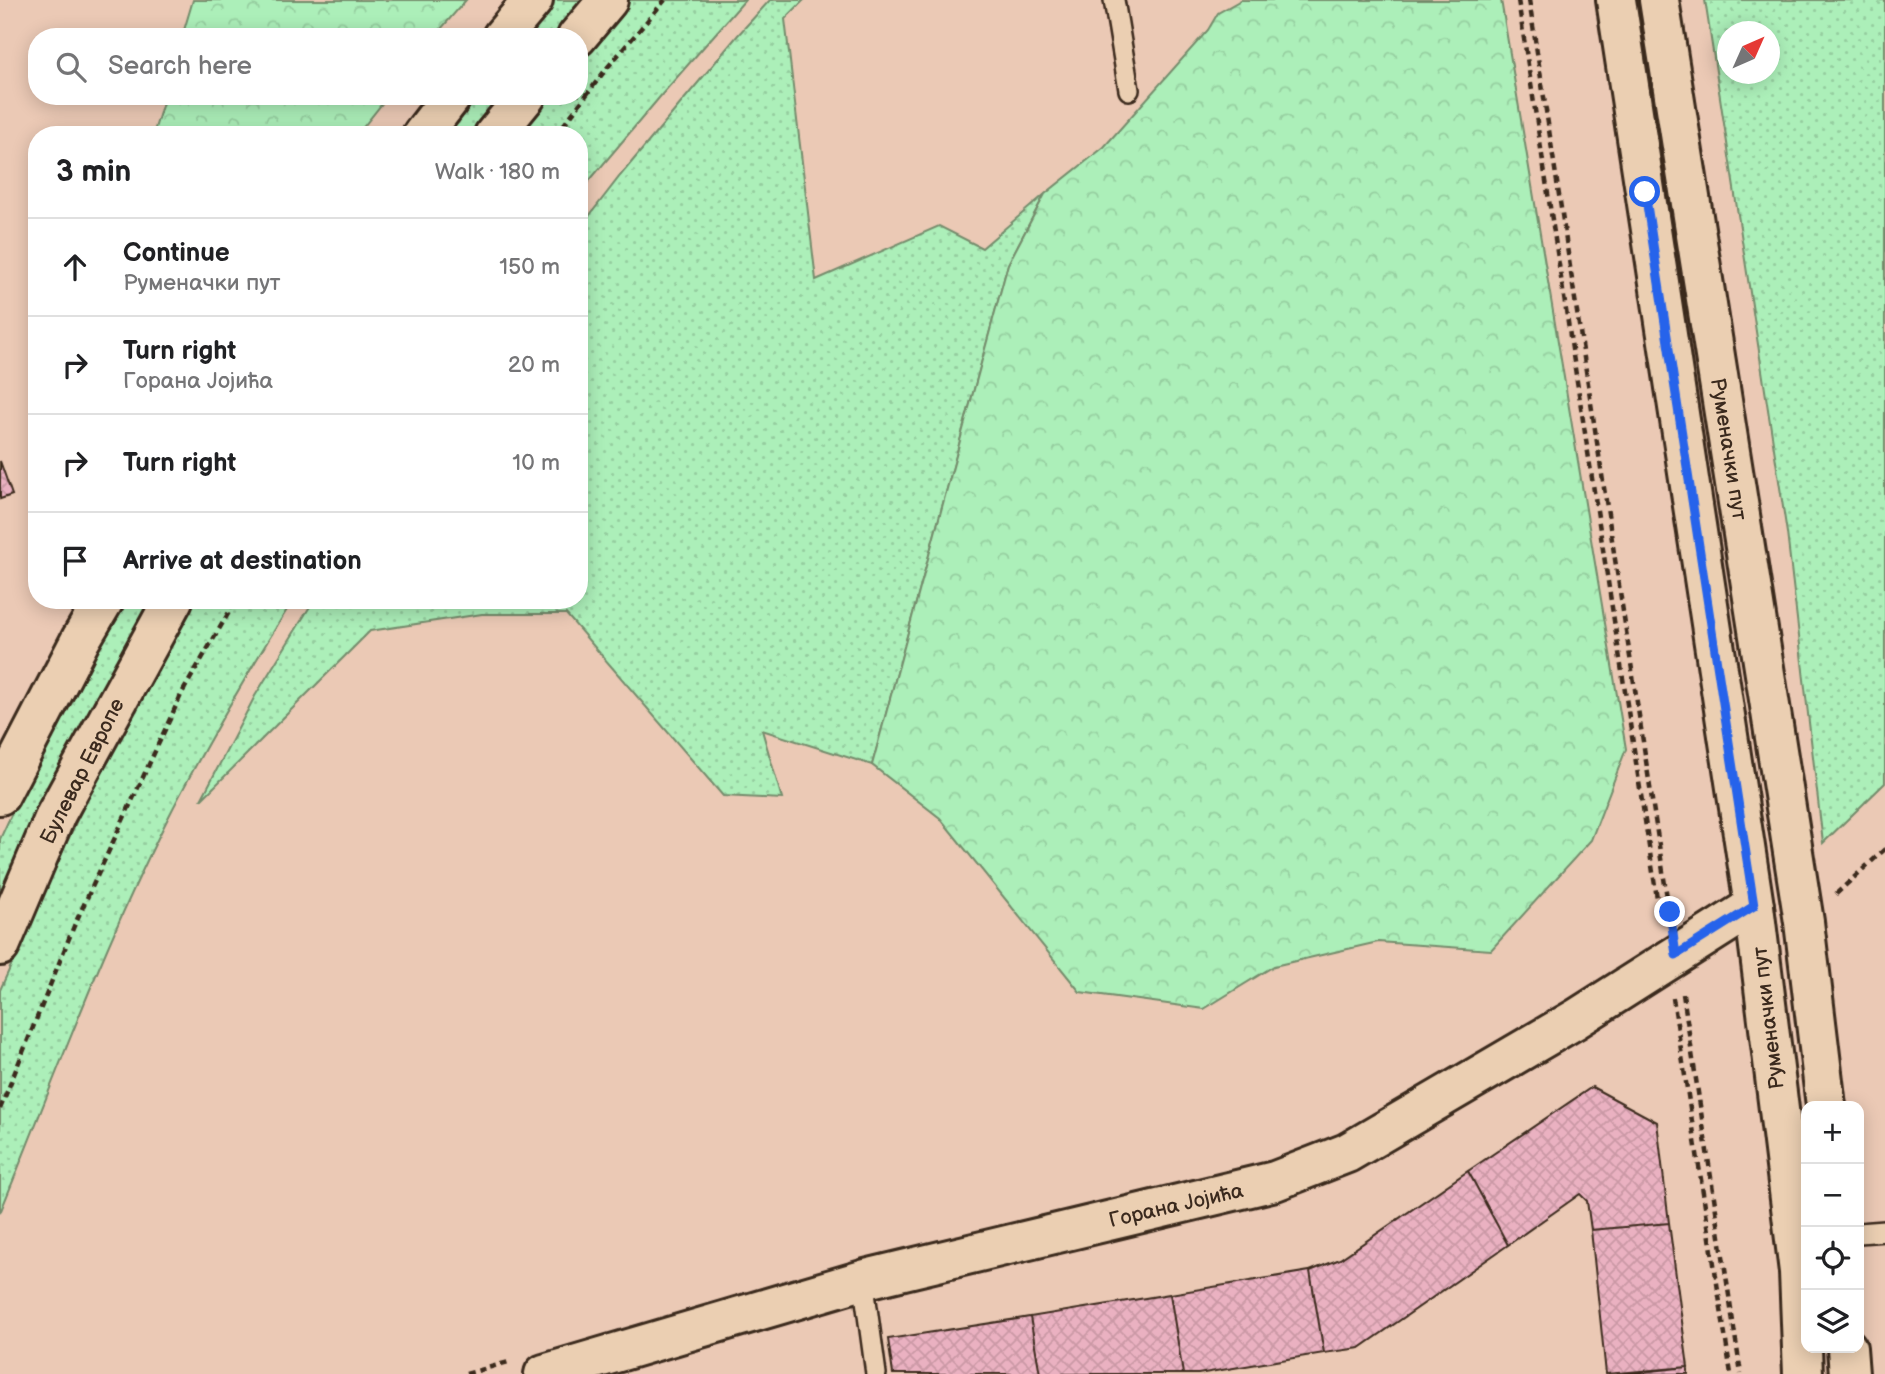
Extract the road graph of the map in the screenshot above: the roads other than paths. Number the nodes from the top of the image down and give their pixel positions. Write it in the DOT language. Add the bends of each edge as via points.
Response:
graph roads {
  1 [pos="533,0"];
  2 [pos="608,0"];
  3 [pos="1114,0"];
  4 [pos="1616,0"];
  5 [pos="1659,0"];
  6 [pos="510,28"];
  7 [pos="585,28"];
  8 [pos="1129,90"];
  9 [pos="445,105"];
  10 [pos="519,105"];
  11 [pos="429,126"];
  12 [pos="501,126"];
  13 [pos="99,609"];
  14 [pos="168,609"];
  15 [pos="0,795"];
  16 [pos="1754,906"];
  17 [pos="0,946"];
  18 [pos="1825,1101"];
  19 [pos="1885,1231"];
  20 [pos="1864,1233"];
  21 [pos="866,1279"];
  22 [pos="1847,1353"];
  23 [pos="544,1374"];
  24 [pos="876,1374"];
  25 [pos="1803,1374"];
  26 [pos="1849,1374"];
  1 -- 6 [label="main road"];
  2 -- 7 [label="main road"];
  3 -- 8 [label="lane"];
  4 -- 16 [label="main road, Руменачки пут"];
  5 -- 18 [label="main road, Руменачки пут" via="1804,922"];
  9 -- 11 [label="main road"];
  10 -- 12 [label="main road"];
  13 -- 15 [label="main road"];
  14 -- 17 [label="main road, Булевар Европе" via="56,814"];
  16 -- 21 [label="main road, Горана Јојића" via="1576,1019 1348,1153 1275,1181"];
  16 -- 25 [label="main road, Руменачки пут" via="1798,1272"];
  19 -- 20 [label="lane"];
  21 -- 23 [label="main road, Горана Јојића"];
  21 -- 24 [label="lane"];
  22 -- 26 [label="main road"];
}
